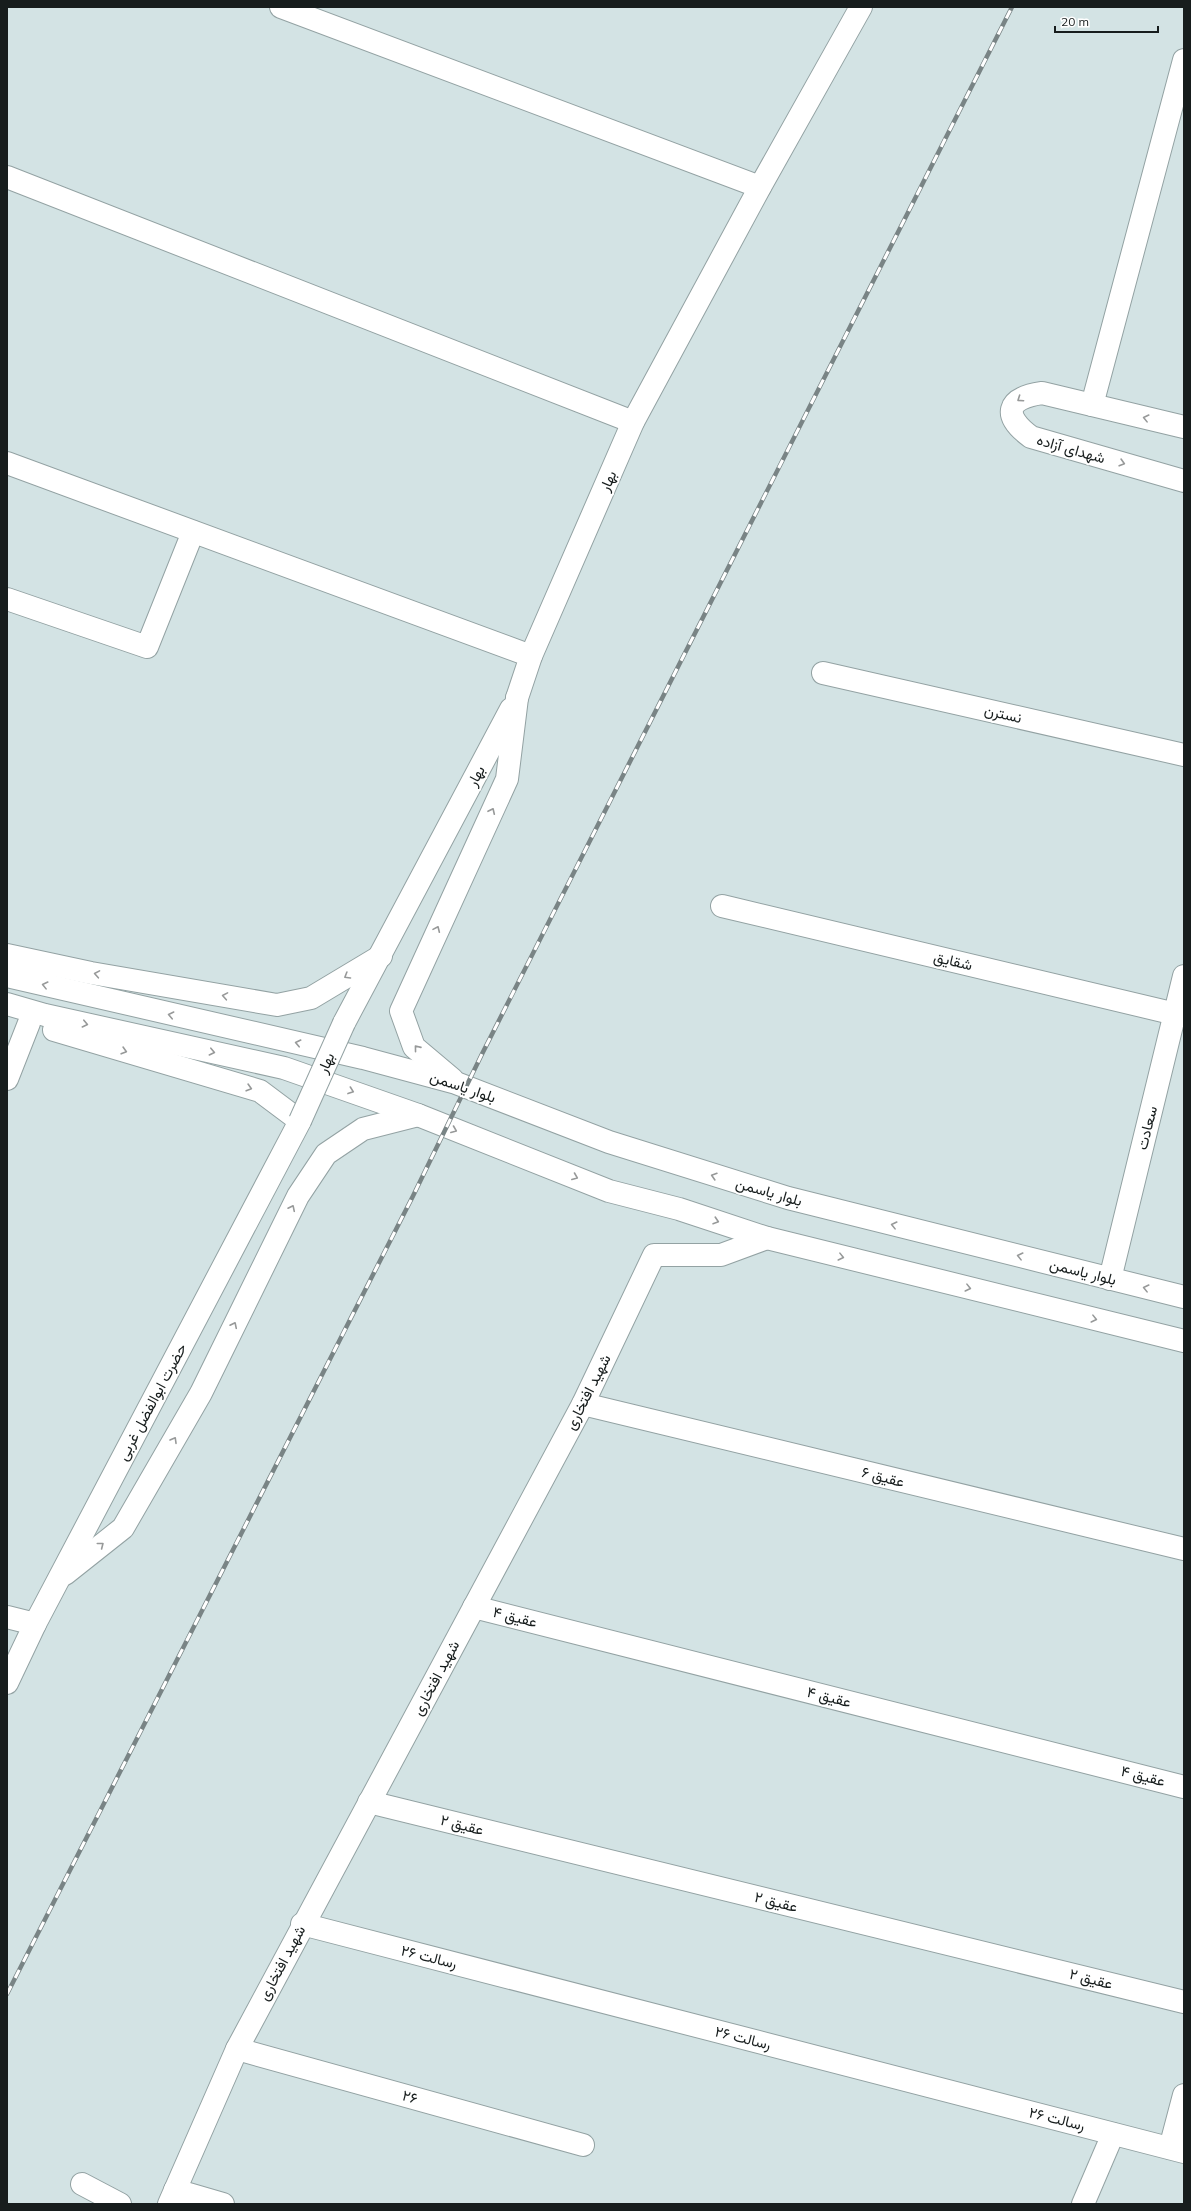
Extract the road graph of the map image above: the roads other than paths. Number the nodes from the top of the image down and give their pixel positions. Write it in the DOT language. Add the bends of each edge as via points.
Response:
graph roads {
  1 [pos="281,7"];
  2 [pos="861,7"];
  3 [pos="1184,60"];
  4 [pos="7,177"];
  5 [pos="760,187"];
  6 [pos="1092,405"];
  7 [pos="633,422"];
  8 [pos="1184,427"];
  9 [pos="7,463"];
  10 [pos="1184,481"];
  11 [pos="194,532"];
  12 [pos="7,599"];
  13 [pos="531,656"];
  14 [pos="823,673"];
  15 [pos="517,698"];
  16 [pos="1184,755"];
  17 [pos="722,906"];
  18 [pos="7,955"];
  19 [pos="381,956"];
  20 [pos="7,976"];
  21 [pos="1184,976"];
  22 [pos="7,1004"];
  23 [pos="7,1014"];
  24 [pos="1180,1015"];
  25 [pos="28,1023"];
  26 [pos="7,1079"];
  27 [pos="456,1083"];
  28 [pos="418,1115"];
  29 [pos="300,1121"];
  30 [pos="767,1238"];
  31 [pos="1110,1279"];
  32 [pos="1184,1297"];
  33 [pos="1184,1341"];
  34 [pos="583,1404"];
  35 [pos="1184,1549"];
  36 [pos="59,1578"];
  37 [pos="474,1607"];
  38 [pos="7,1617"];
  39 [pos="35,1624"];
  40 [pos="7,1683"];
  41 [pos="1184,1787"];
  42 [pos="369,1802"];
  43 [pos="302,1924"];
  44 [pos="1184,2002"];
  45 [pos="237,2048"];
  46 [pos="1184,2095"];
  47 [pos="1112,2134"];
  48 [pos="583,2145"];
  49 [pos="1177,2150"];
  50 [pos="82,2184"];
  51 [pos="172,2197"];
  52 [pos="120,2204"];
  53 [pos="223,2204"];
  54 [pos="1083,2204"];
  1 -- 5 [label="street"];
  2 -- 5 [label="street, بهار"];
  3 -- 6 [label="street"];
  4 -- 7 [label="street"];
  5 -- 7 [label="street, بهار"];
  8 -- 6 [label="street, شهدای آزاده, one-way"];
  6 -- 10 [label="street, شهدای آزاده, one-way" via="1042,393 1025,395 1014,403 1012,412 1015,423 1031,437"];
  7 -- 13 [label="street, بهار"];
  9 -- 11 [label="street"];
  11 -- 12 [label="street" via="147,647"];
  11 -- 13 [label="street"];
  13 -- 15 [label="street, بهار"];
  14 -- 16 [label="street, نسترن"];
  15 -- 19 [label="street, بهار"];
  27 -- 15 [label="street, one-way" via="414,1047 401,1011 507,779"];
  17 -- 24 [label="street, شقایق"];
  19 -- 18 [label="street, one-way" via="311,998 277,1005 91,973"];
  19 -- 29 [label="street, بهار, bridge" via="344,1023"];
  27 -- 20 [label="street, بلوار یاسمن, one-way" via="363,1058"];
  21 -- 24 [label="street, سعادت"];
  22 -- 28 [label="street, one-way" via="45,1015 284,1068"];
  23 -- 25 [label="street"];
  24 -- 31 [label="street, سعادت"];
  25 -- 26 [label="street"];
  25 -- 29 [label="street, one-way" via="260,1091"];
  31 -- 27 [label="street, بلوار یاسمن, one-way" via="788,1198 731,1181 609,1142"];
  28 -- 30 [label="street, one-way" via="609,1191 679,1209"];
  36 -- 28 [label="street, one-way" via="123,1528 201,1393 298,1196 326,1154 363,1128"];
  29 -- 36 [label="street, حضرت ابوالفضل غربی"];
  30 -- 33 [label="street, one-way"];
  30 -- 34 [label="street, شهید افتخاری" via="721,1255 654,1256"];
  32 -- 31 [label="street, بلوار یاسمن, one-way"];
  34 -- 35 [label="street, عقیق ۶"];
  34 -- 37 [label="street, شهید افتخاری"];
  36 -- 39 [label="street, حضرت ابوالفضل غربی"];
  37 -- 41 [label="street, عقیق ۴"];
  37 -- 42 [label="street, شهید افتخاری"];
  38 -- 39 [label="street"];
  39 -- 40 [label="street, حضرت ابوالفضل غربی"];
  42 -- 43 [label="street, شهید افتخاری"];
  42 -- 44 [label="street, عقیق ۲"];
  43 -- 45 [label="street, شهید افتخاری"];
  43 -- 47 [label="street, رسالت ۲۶"];
  45 -- 48 [label="street, ۲۶"];
  45 -- 51 [label="street, شهید افتخاری"];
  46 -- 49 [label="street"];
  47 -- 49 [label="street, رسالت ۲۶"];
  47 -- 54 [label="street"];
  50 -- 52 [label="street"];
  51 -- 53 [label="street"];
}
